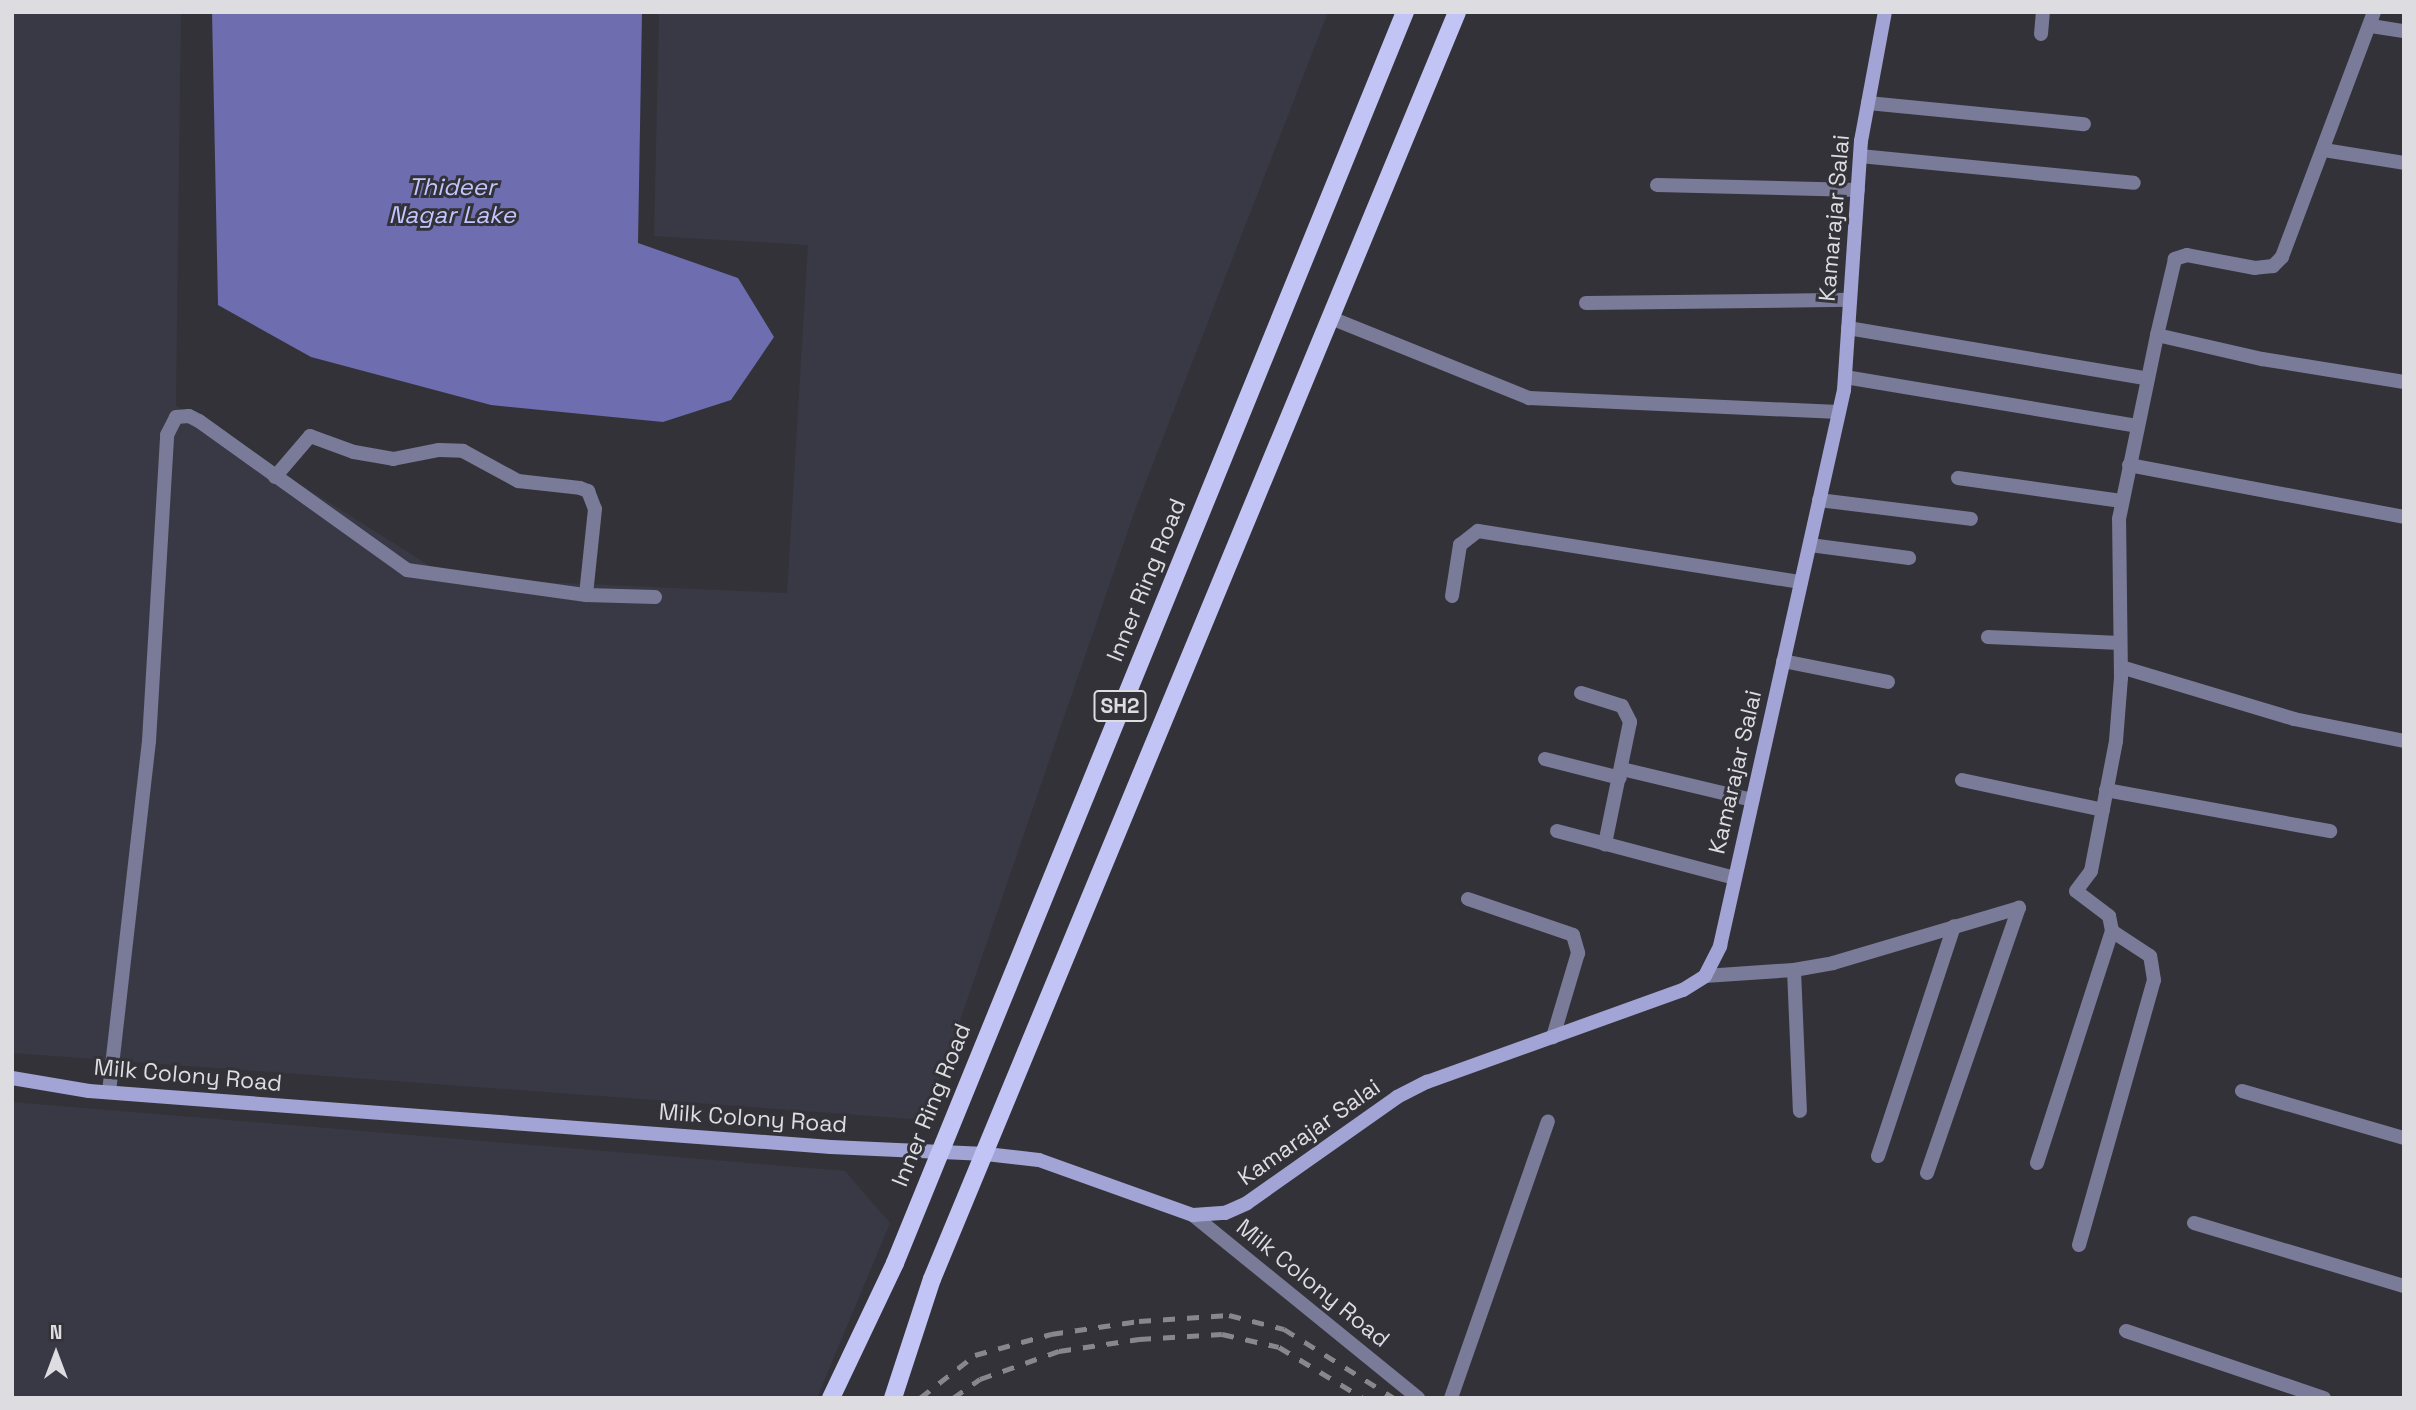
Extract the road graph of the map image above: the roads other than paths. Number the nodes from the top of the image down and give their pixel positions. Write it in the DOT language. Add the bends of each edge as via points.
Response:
graph roads {
  1 [pos="1405,12"];
  2 [pos="1457,12"];
  3 [pos="1875,12"];
  4 [pos="2043,12"];
  5 [pos="1884,13"];
  6 [pos="2373,19"];
  7 [pos="2404,31"];
  8 [pos="2041,34"];
  9 [pos="1868,103"];
  10 [pos="2084,124"];
  11 [pos="2324,150"];
  12 [pos="1860,156"];
  13 [pos="2404,163"];
  14 [pos="2134,183"];
  15 [pos="1657,185"];
  16 [pos="1858,190"];
  17 [pos="1850,300"];
  18 [pos="1586,303"];
  19 [pos="1331,317"];
  20 [pos="1848,328"];
  21 [pos="2157,335"];
  22 [pos="1845,377"];
  23 [pos="2148,379"];
  24 [pos="2404,382"];
  25 [pos="1839,412"];
  26 [pos="2137,426"];
  27 [pos="2129,466"];
  28 [pos="275,477"];
  29 [pos="1958,478"];
  30 [pos="1819,500"];
  31 [pos="2121,501"];
  32 [pos="2404,517"];
  33 [pos="1971,519"];
  34 [pos="1810,545"];
  35 [pos="1909,558"];
  36 [pos="1801,582"];
  37 [pos="586,595"];
  38 [pos="1452,596"];
  39 [pos="655,597"];
  40 [pos="1988,636"];
  41 [pos="2120,643"];
  42 [pos="1783,661"];
  43 [pos="2121,667"];
  44 [pos="1888,682"];
  45 [pos="1581,693"];
  46 [pos="2404,741"];
  47 [pos="1545,758"];
  48 [pos="1621,773"];
  49 [pos="1962,780"];
  50 [pos="2106,790"];
  51 [pos="1752,800"];
  52 [pos="2102,810"];
  53 [pos="1557,831"];
  54 [pos="2330,831"];
  55 [pos="1605,844"];
  56 [pos="1735,878"];
  57 [pos="1468,899"];
  58 [pos="1954,926"];
  59 [pos="2112,931"];
  60 [pos="1794,970"];
  61 [pos="1704,976"];
  62 [pos="1553,1037"];
  63 [pos="12,1078"];
  64 [pos="2242,1091"];
  65 [pos="109,1092"];
  66 [pos="1800,1111"];
  67 [pos="1548,1121"];
  68 [pos="2404,1138"];
  69 [pos="986,1154"];
  70 [pos="939,1155"];
  71 [pos="1878,1156"];
  72 [pos="2038,1163"];
  73 [pos="1927,1172"];
  74 [pos="1194,1215"];
  75 [pos="2194,1223"];
  76 [pos="2079,1245"];
  77 [pos="2404,1286"];
  78 [pos="2126,1331"];
  79 [pos="831,1398"];
  80 [pos="893,1398"];
  81 [pos="1418,1398"];
  82 [pos="1451,1398"];
  83 [pos="2325,1398"];
  1 -- 70 [label="main road, Inner Ring Road / SH2"];
  2 -- 19 [label="main road, SH2"];
  3 -- 5 [label="street"];
  4 -- 8 [label="street"];
  5 -- 9 [label="main road, Kamarajar Salai"];
  6 -- 7 [label="street"];
  6 -- 11 [label="street"];
  9 -- 10 [label="street"];
  9 -- 12 [label="main road, Kamarajar Salai"];
  11 -- 13 [label="street"];
  11 -- 21 [label="street" via="2282,257 2273,266 2255,268 2187,255 2175,260"];
  12 -- 14 [label="street"];
  12 -- 16 [label="main road, Kamarajar Salai"];
  15 -- 16 [label="street"];
  16 -- 17 [label="main road, Kamarajar Salai"];
  17 -- 18 [label="street"];
  17 -- 20 [label="main road, Kamarajar Salai"];
  19 -- 25 [label="street" via="1529,398"];
  19 -- 69 [label="main road, SH2"];
  20 -- 22 [label="main road, Kamarajar Salai"];
  20 -- 23 [label="street"];
  21 -- 23 [label="street"];
  21 -- 24 [label="street" via="2262,359"];
  22 -- 25 [label="main road, Kamarajar Salai"];
  22 -- 26 [label="street"];
  23 -- 26 [label="street"];
  25 -- 30 [label="main road, Kamarajar Salai"];
  26 -- 27 [label="street"];
  27 -- 31 [label="street"];
  27 -- 32 [label="street"];
  28 -- 37 [label="street" via="407,570"];
  28 -- 37 [label="street" via="310,436 354,452 393,458 463,451 517,481 588,491 595,509"];
  28 -- 65 [label="street" via="189,416 176,417 170,425 149,741"];
  29 -- 31 [label="street"];
  30 -- 33 [label="street"];
  30 -- 34 [label="main road, Kamarajar Salai"];
  31 -- 41 [label="street"];
  34 -- 35 [label="street"];
  34 -- 36 [label="main road, Kamarajar Salai"];
  36 -- 38 [label="street" via="1478,531 1460,545"];
  36 -- 42 [label="main road, Kamarajar Salai"];
  37 -- 39 [label="street"];
  40 -- 41 [label="street"];
  41 -- 43 [label="street"];
  42 -- 44 [label="street"];
  42 -- 51 [label="main road, Kamarajar Salai"];
  43 -- 46 [label="street" via="2294,719"];
  43 -- 50 [label="street" via="2116,741"];
  45 -- 48 [label="street" via="1622,706 1628,713"];
  47 -- 48 [label="street"];
  48 -- 51 [label="street"];
  48 -- 55 [label="street"];
  49 -- 52 [label="street"];
  50 -- 52 [label="street"];
  50 -- 54 [label="street"];
  51 -- 56 [label="main road, Kamarajar Salai"];
  52 -- 59 [label="street" via="2091,871 2076,891 2109,916"];
  53 -- 55 [label="street"];
  55 -- 56 [label="street"];
  56 -- 61 [label="main road, Kamarajar Salai" via="1720,946"];
  57 -- 62 [label="street" via="1573,936 1578,953"];
  58 -- 60 [label="street"];
  58 -- 71 [label="street"];
  58 -- 73 [label="street" via="2019,908"];
  59 -- 72 [label="street"];
  59 -- 76 [label="street" via="2150,956 2154,980"];
  60 -- 61 [label="street"];
  60 -- 66 [label="street"];
  61 -- 62 [label="main road, Kamarajar Salai" via="1683,990"];
  62 -- 74 [label="main road, Kamarajar Salai" via="1426,1082 1397,1097 1247,1203 1225,1213"];
  63 -- 65 [label="main road, Milk Colony Road"];
  64 -- 68 [label="street"];
  65 -- 70 [label="main road, Milk Colony Road"];
  67 -- 82 [label="street"];
  69 -- 70 [label="main road, Milk Colony Road"];
  69 -- 74 [label="main road, Milk Colony Road" via="1039,1160"];
  69 -- 80 [label="main road, SH2" via="932,1279"];
  70 -- 79 [label="main road, Inner Ring Road / SH2" via="895,1263"];
  74 -- 81 [label="street, Milk Colony Road"];
  75 -- 77 [label="street"];
  78 -- 83 [label="street"];
}
